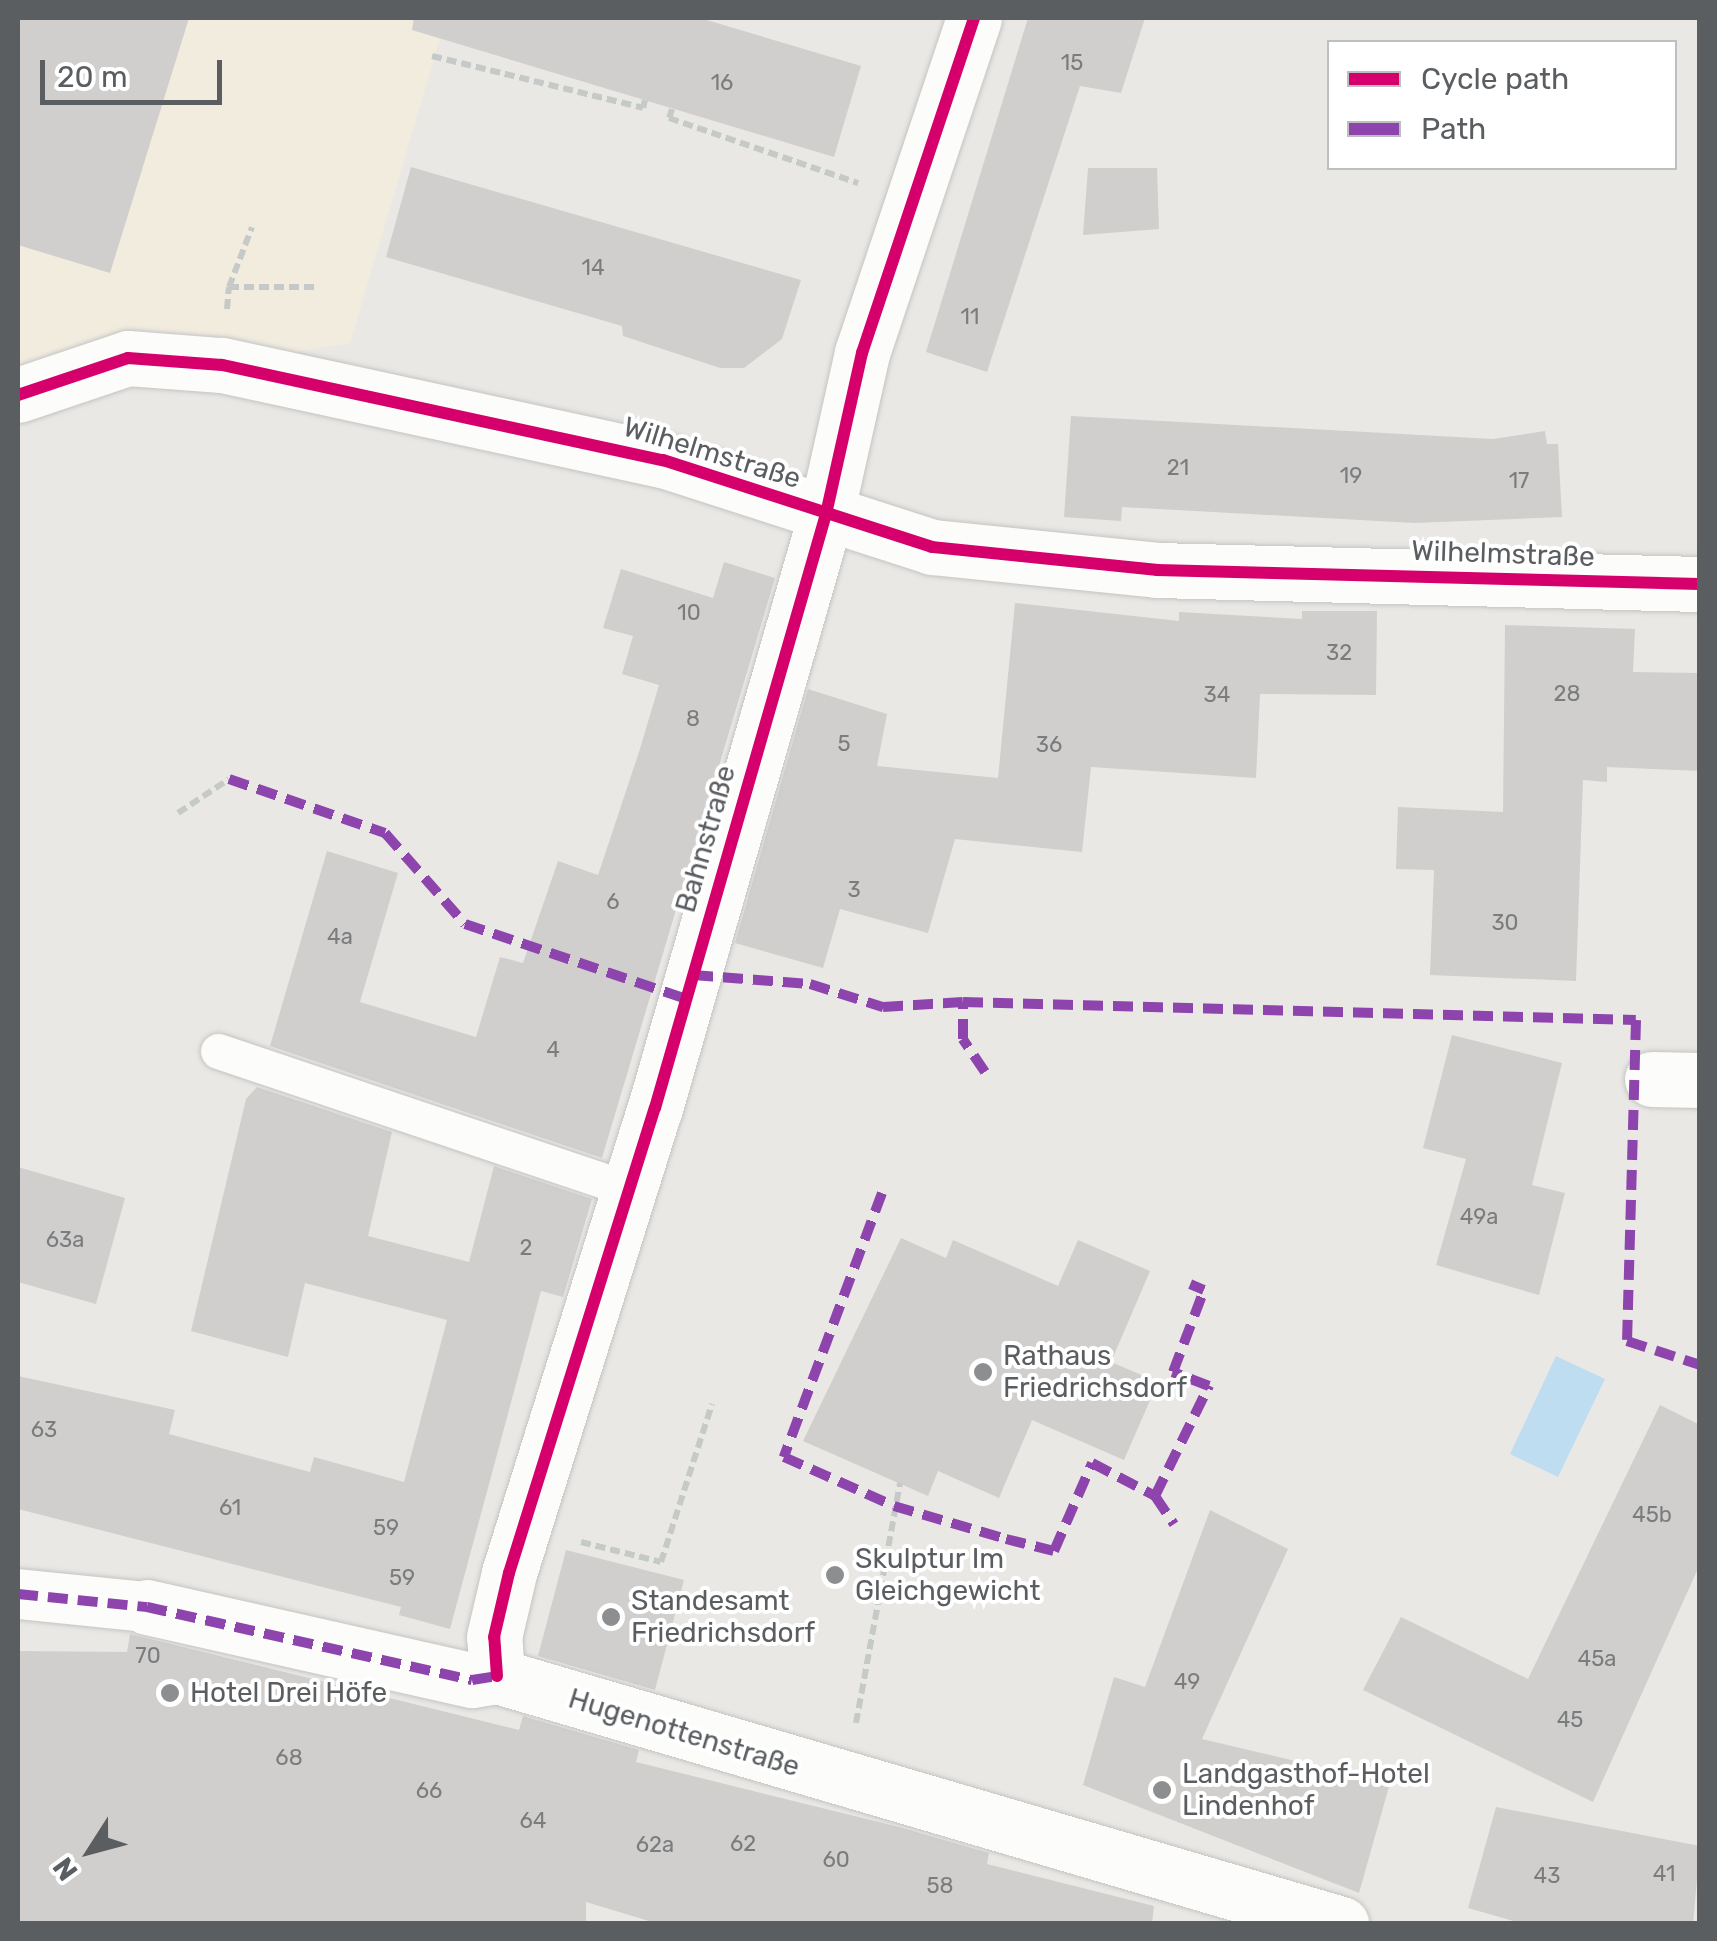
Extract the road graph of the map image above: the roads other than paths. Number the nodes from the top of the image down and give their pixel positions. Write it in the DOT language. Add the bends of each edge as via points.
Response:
graph roads {
  1 [pos="974,18"];
  2 [pos="18,396"];
  3 [pos="826,514"];
  4 [pos="1700,584"];
  5 [pos="218,1052"];
  6 [pos="631,1190"];
  7 [pos="18,1594"];
  8 [pos="147,1607"];
  9 [pos="497,1676"];
  10 [pos="1341,1924"];
  1 -- 3 [label="street, Bahnstraße" via="862,353"];
  2 -- 3 [label="street, Wilhelmstraße" via="128,358 222,364 663,460"];
  3 -- 4 [label="street, Wilhelmstraße" via="932,547 1157,570"];
  3 -- 6 [label="street, Bahnstraße"];
  5 -- 6 [label="lane"];
  6 -- 9 [label="street, Bahnstraße" via="523,1528 494,1637"];
  7 -- 8 [label="street, Hugenottenstraße"];
  8 -- 9 [label="street, Hugenottenstraße" via="472,1680"];
  9 -- 10 [label="street, Hugenottenstraße"];
}
